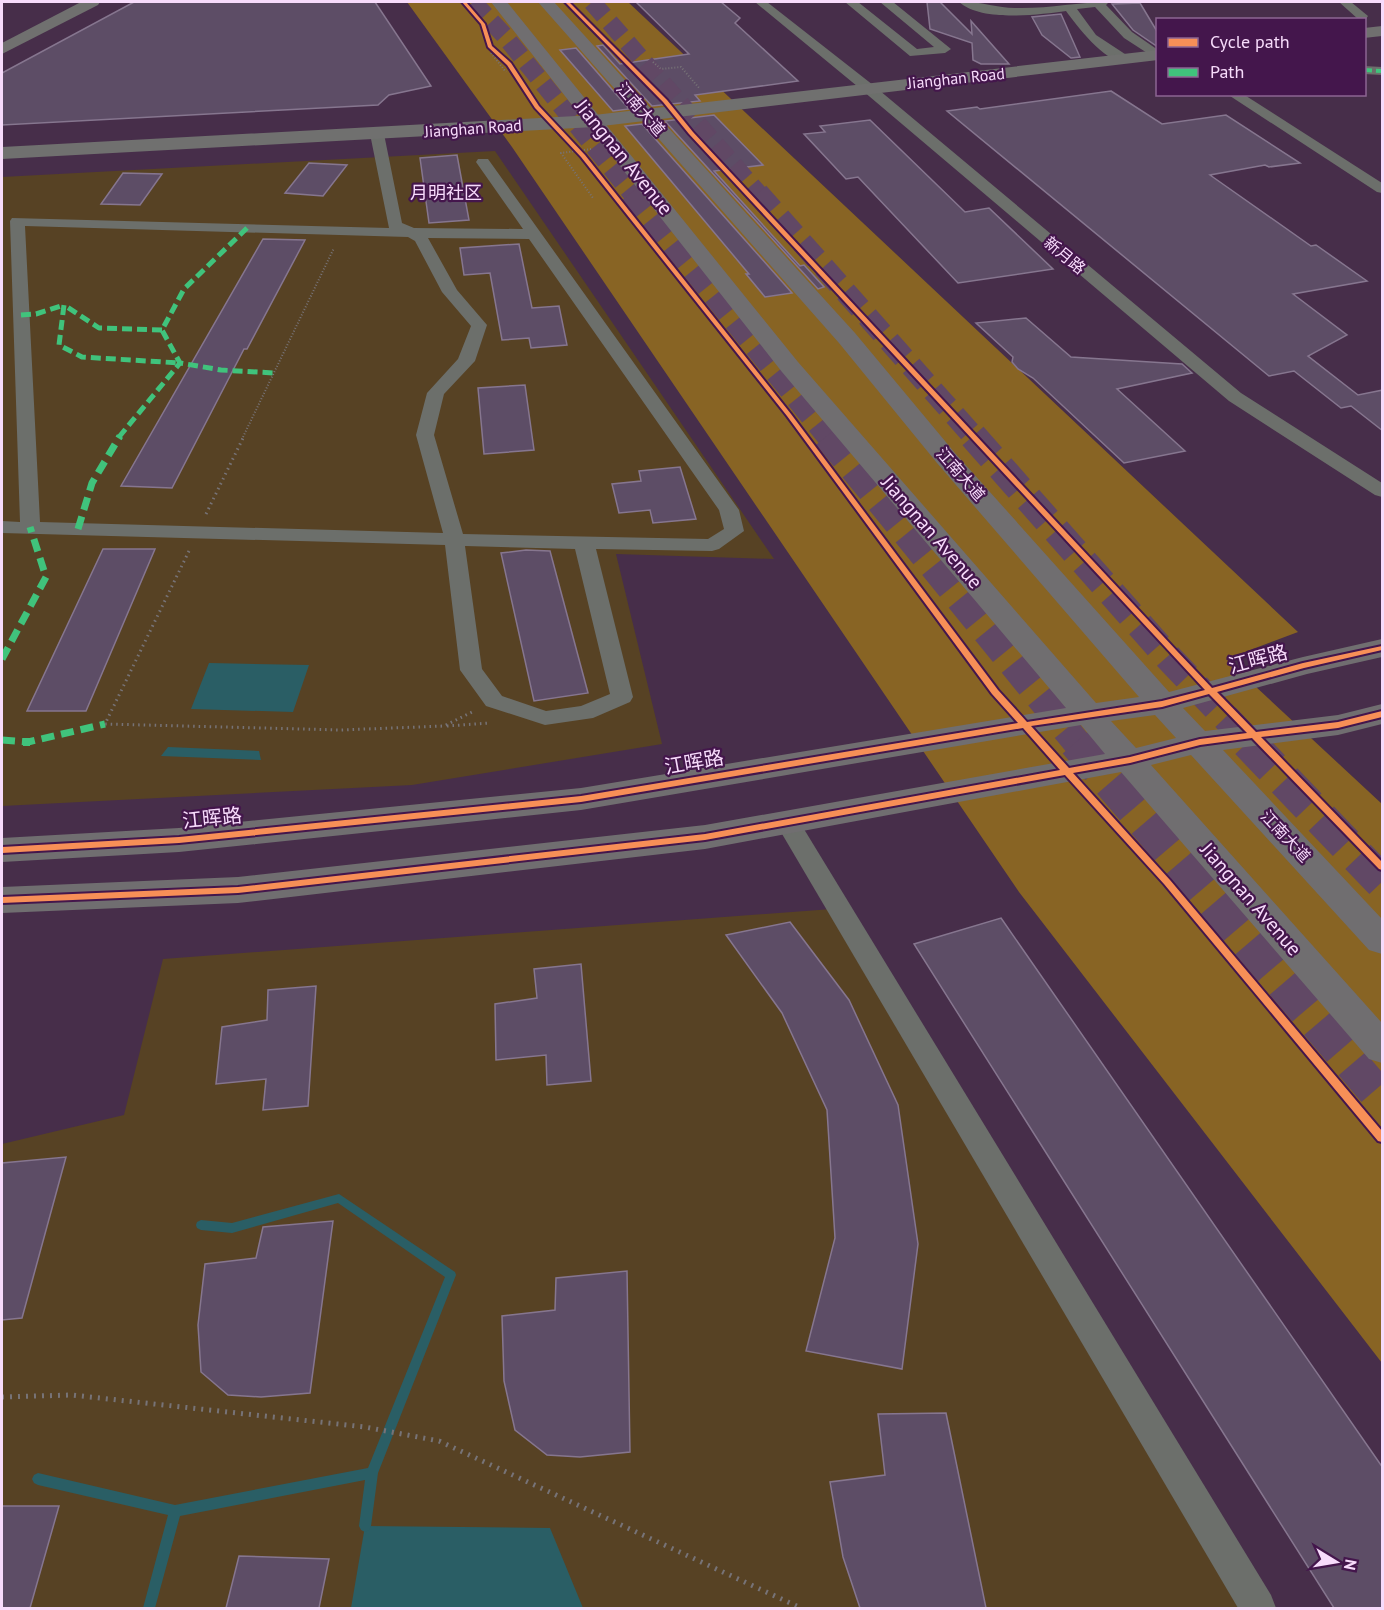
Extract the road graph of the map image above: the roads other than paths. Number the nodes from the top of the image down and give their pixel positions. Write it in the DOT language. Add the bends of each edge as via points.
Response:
graph roads {
  1 [pos="92,2"];
  2 [pos="500,2"];
  3 [pos="546,2"];
  4 [pos="760,2"];
  5 [pos="851,2"];
  6 [pos="905,2"];
  7 [pos="965,2"];
  8 [pos="1097,2"];
  9 [pos="1104,2"];
  10 [pos="1344,2"];
  11 [pos="888,3"];
  12 [pos="1068,6"];
  13 [pos="1362,16"];
  14 [pos="1383,31"];
  15 [pos="1366,33"];
  16 [pos="2,49"];
  17 [pos="1156,54"];
  18 [pos="1156,55"];
  19 [pos="1125,59"];
  20 [pos="1366,70"];
  21 [pos="1383,71"];
  22 [pos="868,88"];
  23 [pos="1236,96"];
  24 [pos="1259,96"];
  25 [pos="646,115"];
  26 [pos="594,121"];
  27 [pos="377,134"];
  28 [pos="2,153"];
  29 [pos="1353,154"];
  30 [pos="483,162"];
  31 [pos="1383,189"];
  32 [pos="411,233"];
  33 [pos="534,234"];
  34 [pos="1383,491"];
  35 [pos="2,527"];
  36 [pos="30,527"];
  37 [pos="454,538"];
  38 [pos="584,543"];
  39 [pos="1383,648"];
  40 [pos="1162,704"];
  41 [pos="1088,714"];
  42 [pos="1383,714"];
  43 [pos="1200,742"];
  44 [pos="1130,760"];
  45 [pos="787,822"];
  46 [pos="2,850"];
  47 [pos="2,900"];
  48 [pos="1383,941"];
  49 [pos="1383,1048"];
  50 [pos="1258,1608"];
  1 -- 16 [label="street"];
  2 -- 26 [label="main road, Jiangnan Avenue"];
  3 -- 25 [label="main road, 江南大道"];
  4 -- 22 [label="street, 新月路"];
  5 -- 11 [label="street" via="914,53 945,49"];
  6 -- 11 [label="street"];
  7 -- 12 [label="street" via="978,8 1013,11"];
  8 -- 9 [label="street"];
  8 -- 12 [label="street"];
  8 -- 17 [label="street" via="1128,35"];
  10 -- 13 [label="street"];
  12 -- 19 [label="street" via="1092,38"];
  14 -- 15 [label="street"];
  18 -- 19 [label="street, Jianghan Road"];
  19 -- 22 [label="street, Jianghan Road"];
  20 -- 21 [label="street"];
  22 -- 25 [label="street, Jianghan Road"];
  22 -- 34 [label="street, 新月路" via="1235,397"];
  23 -- 31 [label="street"];
  24 -- 29 [label="street"];
  25 -- 26 [label="street, Jianghan Road"];
  25 -- 40 [label="main road, 江南大道" via="847,338 946,458"];
  26 -- 27 [label="street, Jianghan Road"];
  26 -- 41 [label="main road, Jiangnan Avenue" via="790,367"];
  27 -- 28 [label="street, Jianghan Road"];
  27 -- 32 [label="street" via="395,225"];
  30 -- 33 [label="street"];
  32 -- 33 [label="street"];
  32 -- 36 [label="street" via="17,221"];
  32 -- 37 [label="street" via="421,238 450,292 479,325 466,361 435,393 425,435"];
  33 -- 38 [label="street" via="729,510 734,531 712,545"];
  35 -- 36 [label="street"];
  36 -- 37 [label="street"];
  37 -- 38 [label="street"];
  37 -- 38 [label="street" via="471,670 494,701 545,718 585,713 622,697"];
  39 -- 40 [label="main road, 江晖路"];
  40 -- 41 [label="main road, 江晖路"];
  40 -- 43 [label="main road, 江南大道"];
  41 -- 44 [label="main road, Jiangnan Avenue"];
  41 -- 46 [label="main road, 江晖路" via="582,799 179,840"];
  42 -- 43 [label="main road" via="1338,725"];
  43 -- 44 [label="main road"];
  43 -- 48 [label="main road, 江南大道"];
  44 -- 45 [label="main road"];
  44 -- 49 [label="main road, Jiangnan Avenue"];
  45 -- 47 [label="main road" via="705,837 238,890"];
  45 -- 50 [label="street"];
}
